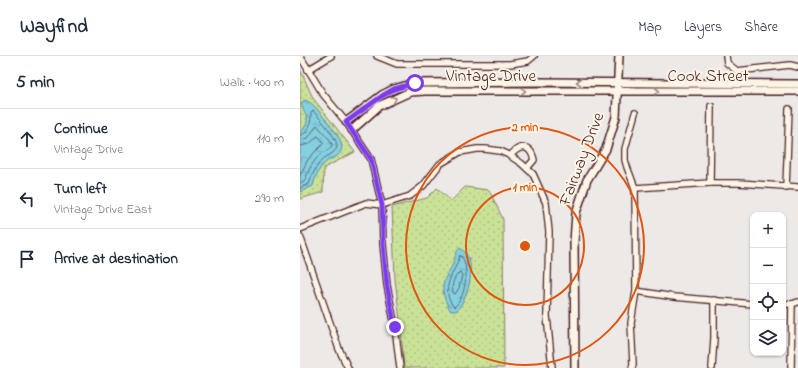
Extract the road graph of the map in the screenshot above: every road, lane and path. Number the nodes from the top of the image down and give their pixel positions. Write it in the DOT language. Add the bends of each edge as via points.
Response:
graph roads {
  1 [pos="300,56"];
  2 [pos="331,56"];
  3 [pos="377,56"];
  4 [pos="534,56"];
  5 [pos="619,56"];
  6 [pos="726,56"];
  7 [pos="798,67"];
  8 [pos="308,70"];
  9 [pos="618,82"];
  10 [pos="798,84"];
  11 [pos="618,91"];
  12 [pos="798,91"];
  13 [pos="711,106"];
  14 [pos="789,109"];
  15 [pos="635,113"];
  16 [pos="346,122"];
  17 [pos="352,130"];
  18 [pos="510,156"];
  19 [pos="527,168"];
  20 [pos="710,183"];
  21 [pos="786,187"];
  22 [pos="798,187"];
  23 [pos="635,188"];
  24 [pos="382,205"];
  25 [pos="300,229"];
  26 [pos="300,236"];
  27 [pos="636,291"];
  28 [pos="714,300"];
  29 [pos="798,302"];
  30 [pos="750,304"];
  31 [pos="786,304"];
  32 [pos="792,304"];
  33 [pos="348,368"];
  34 [pos="399,368"];
  35 [pos="552,368"];
  36 [pos="575,368"];
  37 [pos="632,368"];
  38 [pos="712,368"];
  39 [pos="791,368"];
  1 -- 8 [label="street"];
  2 -- 8 [label="street"];
  3 -- 4 [label="street" via="397,64 510,64 528,61"];
  5 -- 9 [label="street, Fairway Drive"];
  6 -- 7 [label="street" via="727,63 737,71 790,65"];
  8 -- 16 [label="street" via="323,94"];
  9 -- 10 [label="street, Cook Street"];
  9 -- 11 [label="street, Fairway Drive"];
  9 -- 16 [label="street, Vintage Drive, one-way" via="415,83 388,92"];
  11 -- 12 [label="street, Cook Street, one-way"];
  17 -- 11 [label="street, Vintage Drive, one-way" via="380,106 410,92"];
  11 -- 36 [label="street, Fairway Drive" via="616,117 606,150 587,180 576,213"];
  13 -- 20 [label="street"];
  14 -- 21 [label="street"];
  15 -- 23 [label="street" via="624,155"];
  16 -- 17 [label="street"];
  17 -- 24 [label="street" via="371,159"];
  18 -- 19 [label="street"];
  18 -- 19 [label="street" via="518,148 528,149 534,160"];
  18 -- 24 [label="street" via="500,151 485,149 460,152 440,164 423,186 410,196"];
  19 -- 35 [label="street" via="537,182 546,203 549,232 547,316"];
  20 -- 21 [label="street"];
  20 -- 23 [label="street"];
  21 -- 22 [label="street"];
  23 -- 27 [label="street"];
  24 -- 25 [label="street" via="366,203"];
  24 -- 34 [label="street" via="387,286"];
  26 -- 33 [label="street"];
  27 -- 28 [label="street"];
  27 -- 37 [label="street" via="631,323"];
  28 -- 30 [label="street"];
  28 -- 38 [label="street"];
  29 -- 32 [label="street"];
  31 -- 32 [label="street"];
  32 -- 39 [label="street"];
}
